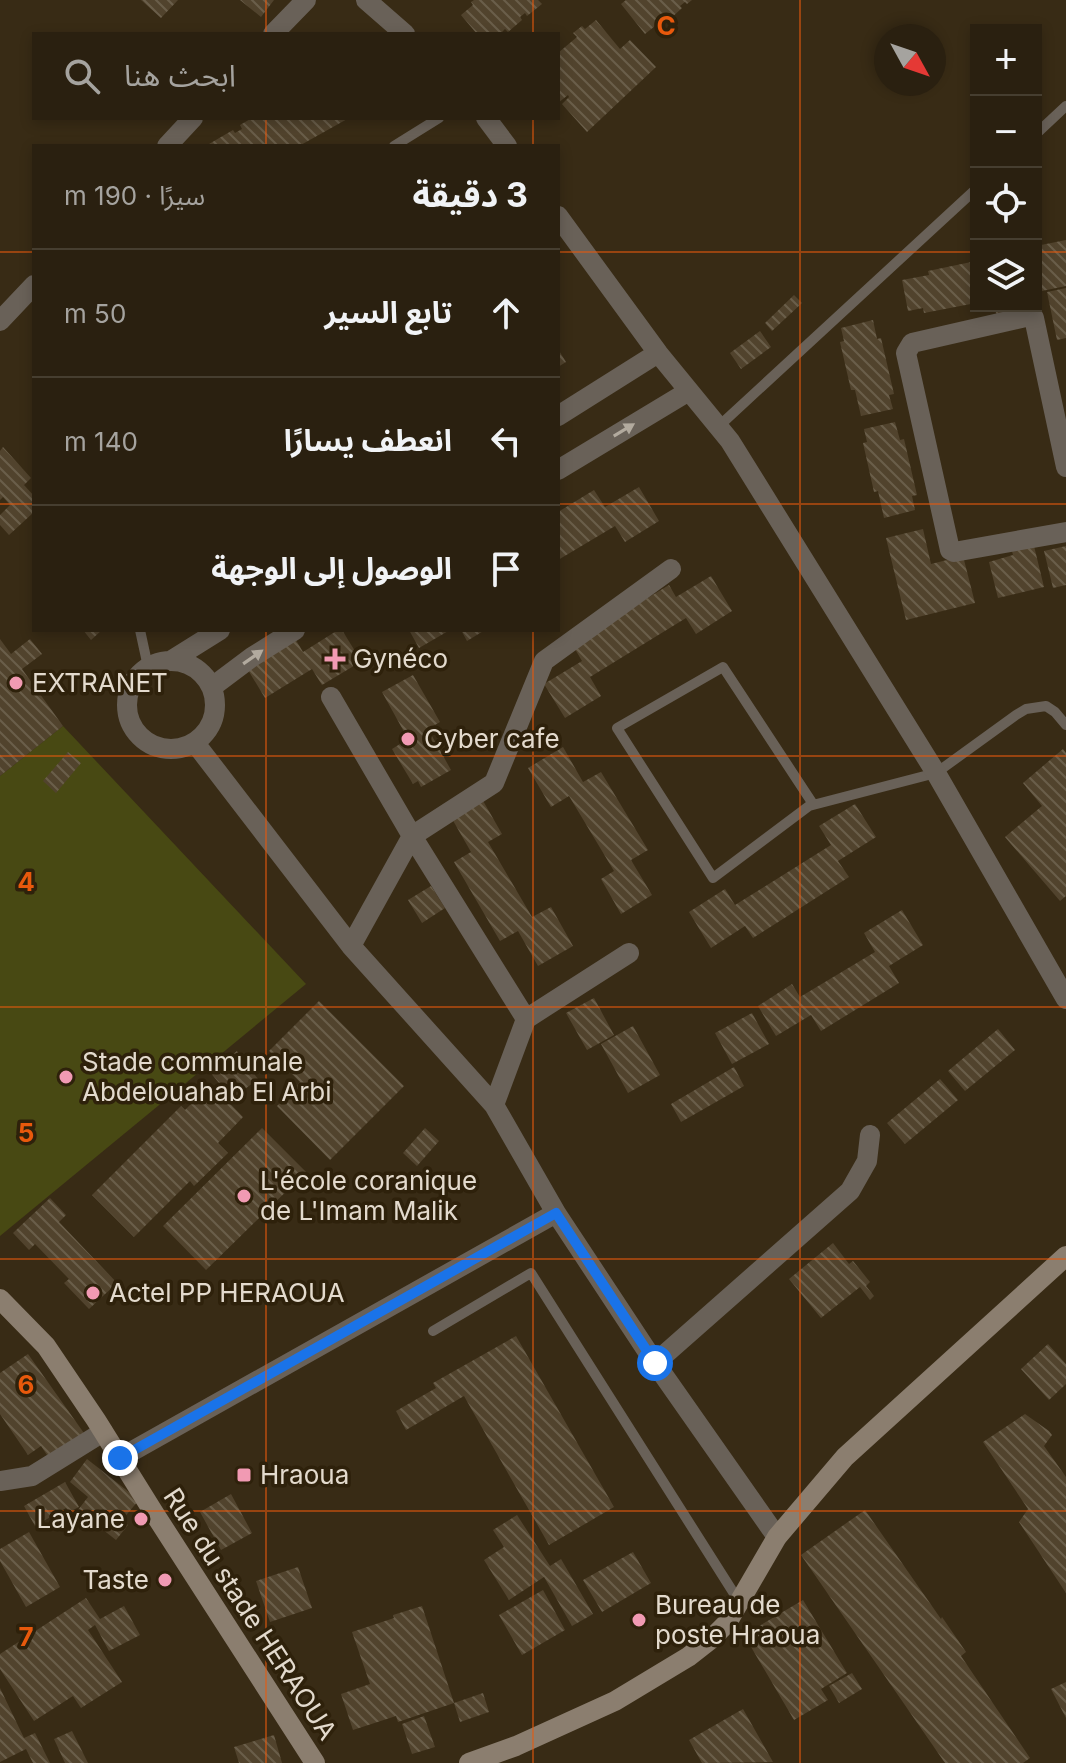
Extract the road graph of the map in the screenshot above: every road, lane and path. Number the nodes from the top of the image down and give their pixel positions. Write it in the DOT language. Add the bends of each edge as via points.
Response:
graph roads {
  1 [pos="306,0"];
  2 [pos="366,0"];
  3 [pos="275,32"];
  4 [pos="403,32"];
  5 [pos="1066,106"];
  6 [pos="191,120"];
  7 [pos="436,120"];
  8 [pos="488,120"];
  9 [pos="1042,128"];
  10 [pos="169,144"];
  11 [pos="397,144"];
  12 [pos="506,144"];
  13 [pos="970,195"];
  14 [pos="560,219"];
  15 [pos="32,287"];
  16 [pos="0,321"];
  17 [pos="658,353"];
  18 [pos="689,391"];
  19 [pos="560,415"];
  20 [pos="718,427"];
  21 [pos="1066,467"];
  22 [pos="560,469"];
  23 [pos="1066,532"];
  24 [pos="671,569"];
  25 [pos="140,632"];
  26 [pos="217,632"];
  27 [pos="292,632"];
  28 [pos="172,660"];
  29 [pos="148,667"];
  30 [pos="212,687"];
  31 [pos="331,697"];
  32 [pos="1066,725"];
  33 [pos="195,743"];
  34 [pos="936,773"];
  35 [pos="813,804"];
  36 [pos="412,836"];
  37 [pos="351,946"];
  38 [pos="629,953"];
  39 [pos="1066,999"];
  40 [pos="526,1019"];
  41 [pos="494,1105"];
  42 [pos="870,1135"];
  43 [pos="556,1213"];
  44 [pos="1066,1256"];
  45 [pos="0,1299"];
  46 [pos="433,1331"];
  47 [pos="655,1363"];
  48 [pos="103,1432"];
  49 [pos="120,1458"];
  50 [pos="0,1481"];
  51 [pos="777,1537"];
  52 [pos="740,1603"];
  53 [pos="315,1763"];
  54 [pos="469,1763"];
  1 -- 3 [label="street"];
  2 -- 4 [label="street"];
  5 -- 9 [label="lane"];
  6 -- 10 [label="street"];
  7 -- 11 [label="lane"];
  8 -- 12 [label="street"];
  13 -- 20 [label="lane"];
  14 -- 17 [label="street"];
  15 -- 16 [label="street"];
  17 -- 18 [label="street"];
  17 -- 19 [label="street"];
  18 -- 20 [label="street"];
  22 -- 18 [label="street, one-way"];
  20 -- 34 [label="street"];
  21 -- 23 [label="street" via="1034,318 909,346 906,353 950,550"];
  24 -- 36 [label="street" via="544,661 494,783"];
  25 -- 29 [label="lane"];
  26 -- 28 [label="street"];
  30 -- 27 [label="street, one-way"];
  28 -- 29 [label="street"];
  28 -- 30 [label="street" via="196,668"];
  29 -- 33 [label="street" via="131,685 130,723 146,742 158,747 170,750"];
  30 -- 33 [label="street" via="212,724"];
  31 -- 36 [label="street"];
  32 -- 34 [label="lane" via="1046,706 1026,709"];
  33 -- 37 [label="street"];
  34 -- 35 [label="lane" via="809,806 713,878 617,728 723,667"];
  34 -- 39 [label="street"];
  36 -- 37 [label="street"];
  36 -- 40 [label="street"];
  37 -- 41 [label="street"];
  38 -- 40 [label="street"];
  40 -- 41 [label="street"];
  41 -- 43 [label="street"];
  42 -- 47 [label="street" via="867,1161 850,1191"];
  43 -- 47 [label="street"];
  43 -- 49 [label="street"];
  44 -- 51 [label="street" via="845,1457"];
  45 -- 48 [label="street, Rue du stade HERAOUA" via="46,1346"];
  46 -- 52 [label="lane" via="531,1273"];
  47 -- 51 [label="street"];
  48 -- 49 [label="street, Rue du stade HERAOUA"];
  48 -- 50 [label="street" via="32,1476"];
  49 -- 53 [label="street, Rue du stade HERAOUA"];
  51 -- 52 [label="street"];
  52 -- 54 [label="street" via="711,1639 615,1701"];
}
